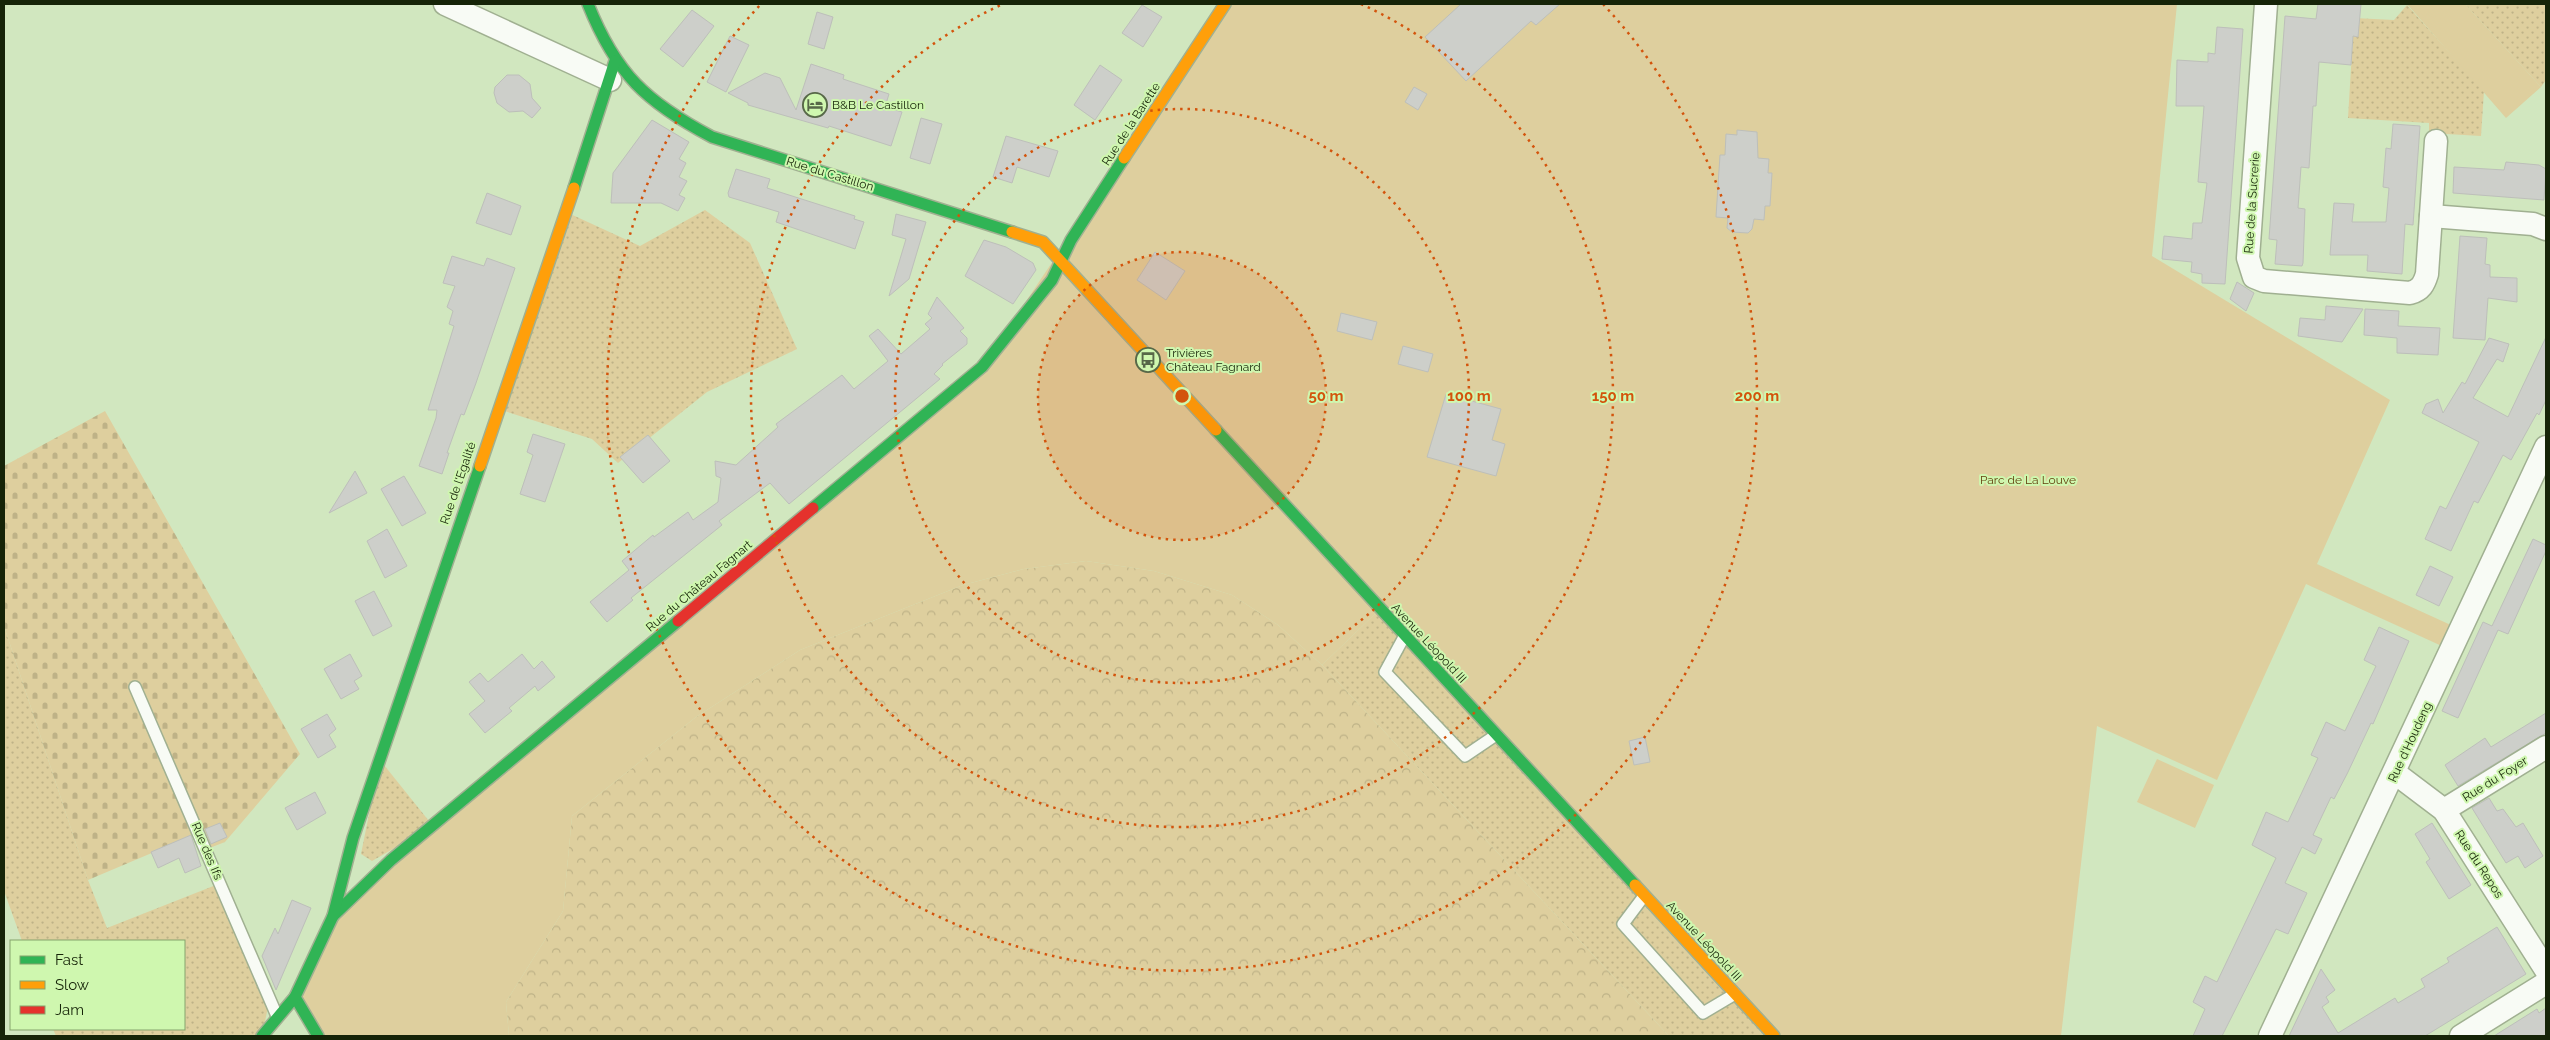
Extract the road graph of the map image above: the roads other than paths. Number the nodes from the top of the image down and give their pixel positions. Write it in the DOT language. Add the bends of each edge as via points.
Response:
graph roads {
  1 [pos="445,4"];
  2 [pos="588,4"];
  3 [pos="1225,4"];
  4 [pos="2266,4"];
  5 [pos="612,71"];
  6 [pos="2436,141"];
  7 [pos="2431,216"];
  8 [pos="2546,229"];
  9 [pos="1063,263"];
  10 [pos="2546,447"];
  11 [pos="2537,486"];
  12 [pos="1404,637"];
  13 [pos="135,687"];
  14 [pos="1496,735"];
  15 [pos="2546,747"];
  16 [pos="2395,773"];
  17 [pos="2444,810"];
  18 [pos="1644,896"];
  19 [pos="333,916"];
  20 [pos="2544,986"];
  21 [pos="1735,994"];
  22 [pos="295,996"];
  23 [pos="278,1017"];
  24 [pos="262,1036"];
  25 [pos="318,1036"];
  26 [pos="1774,1036"];
  27 [pos="2270,1036"];
  28 [pos="2461,1036"];
  1 -- 5 [label="street, Rue du Castillon"];
  2 -- 5 [label="street"];
  3 -- 9 [label="street, Rue de la Barette"];
  4 -- 7 [label="street, Rue de la Sucrerie" via="2248,258 2254,277 2264,281 2414,292 2425,283"];
  5 -- 9 [label="street, Rue du Castillon" via="682,122 712,136 1027,236 1043,242"];
  5 -- 19 [label="street, Rue de l'Egalité" via="353,838"];
  6 -- 7 [label="street, Rue de la Sucrerie"];
  7 -- 8 [label="street" via="2533,224"];
  9 -- 12 [label="street, Avenue Léopold III"];
  9 -- 19 [label="street, Rue du Château Fagnart" via="982,367 391,860"];
  10 -- 11 [label="street, Rue d'Houdeng"];
  11 -- 16 [label="street, Rue d'Houdeng"];
  12 -- 14 [label="street, Avenue Léopold III"];
  12 -- 14 [label="lane" via="1385,672 1466,756"];
  13 -- 23 [label="lane, Rue des Ifs"];
  14 -- 18 [label="street, Avenue Léopold III"];
  15 -- 17 [label="street, Rue du Foyer"];
  16 -- 17 [label="street, Rue du Repos"];
  16 -- 27 [label="street, Rue d'Houdeng"];
  17 -- 20 [label="street, Rue du Repos"];
  18 -- 21 [label="street, Avenue Léopold III"];
  18 -- 21 [label="lane" via="1623,924 1703,1013"];
  19 -- 22 [label="street"];
  20 -- 28 [label="street"];
  21 -- 26 [label="street, Avenue Léopold III"];
  22 -- 23 [label="street"];
  22 -- 25 [label="street"];
  23 -- 24 [label="street"];
}
